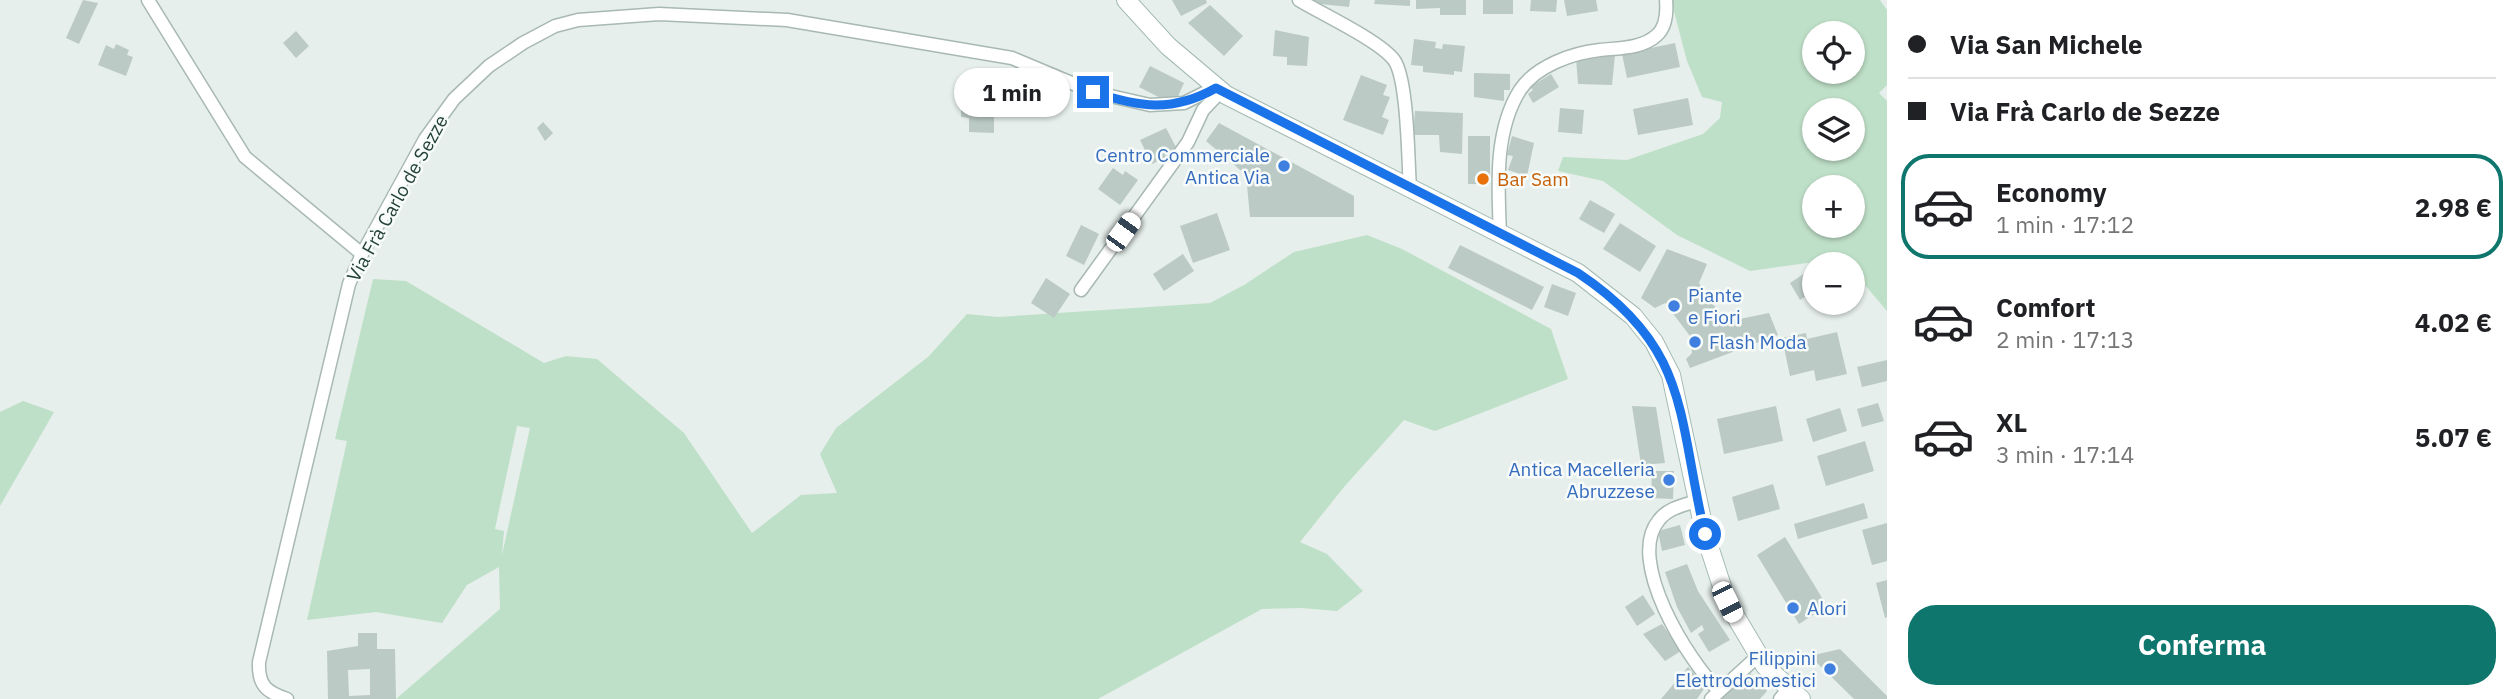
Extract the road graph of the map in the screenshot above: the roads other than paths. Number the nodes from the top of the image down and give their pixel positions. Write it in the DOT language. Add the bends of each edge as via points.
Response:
graph roads {
  1 [pos="148,0"];
  2 [pos="1126,0"];
  3 [pos="1299,0"];
  4 [pos="1666,0"];
  5 [pos="1218,89"];
  6 [pos="1410,188"];
  7 [pos="1500,233"];
  8 [pos="362,254"];
  9 [pos="1081,290"];
  10 [pos="1697,501"];
  11 [pos="1758,656"];
  12 [pos="1715,695"];
  13 [pos="1790,695"];
  14 [pos="287,699"];
  1 -- 8 [label="street" via="245,158"];
  2 -- 5 [label="main road" via="1159,37"];
  3 -- 6 [label="street" via="1381,48 1396,63 1402,81"];
  4 -- 7 [label="street" via="1664,24 1653,38 1564,59 1523,86 1502,144"];
  5 -- 6 [label="main road"];
  5 -- 8 [label="street, Via Frà Carlo de Sezze" via="1184,103 1150,105 1093,92 1012,58 787,20 659,14 578,20 523,43 489,66 454,99 425,139"];
  5 -- 9 [label="street" via="1188,142"];
  6 -- 7 [label="main road"];
  7 -- 10 [label="main road" via="1602,289 1654,342 1675,388"];
  8 -- 14 [label="street, Via Frà Carlo de Sezze" via="346,293 316,434 258,662 264,689"];
  10 -- 11 [label="main road" via="1721,587"];
  10 -- 12 [label="street" via="1672,509 1657,522 1649,542 1649,562 1679,637"];
  11 -- 12 [label="street"];
  11 -- 13 [label="main road"];
}
